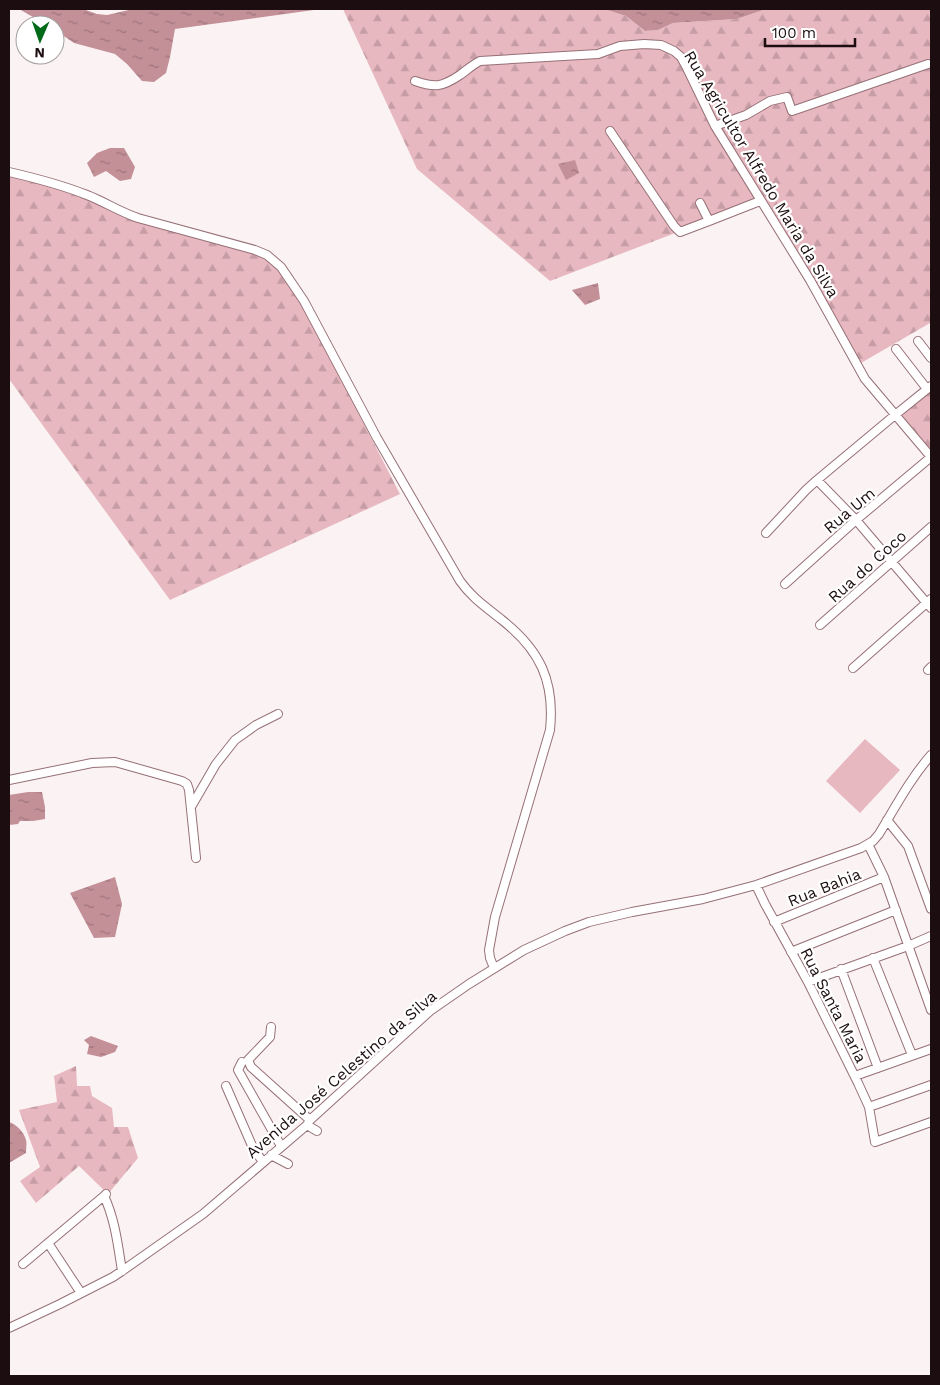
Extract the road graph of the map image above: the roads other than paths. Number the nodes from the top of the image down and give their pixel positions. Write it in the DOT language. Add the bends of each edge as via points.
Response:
graph roads {
  1 [pos="928,64"];
  2 [pos="415,81"];
  3 [pos="715,126"];
  4 [pos="610,131"];
  5 [pos="9,172"];
  6 [pos="760,201"];
  7 [pos="700,203"];
  8 [pos="709,221"];
  9 [pos="918,341"];
  10 [pos="896,349"];
  11 [pos="931,358"];
  12 [pos="929,388"];
  13 [pos="895,415"];
  14 [pos="931,457"];
  15 [pos="817,480"];
  16 [pos="856,520"];
  17 [pos="931,526"];
  18 [pos="766,533"];
  19 [pos="892,562"];
  20 [pos="785,584"];
  21 [pos="930,603"];
  22 [pos="820,625"];
  23 [pos="853,668"];
  24 [pos="278,714"];
  25 [pos="931,755"];
  26 [pos="9,780"];
  27 [pos="191,807"];
  28 [pos="887,820"];
  29 [pos="868,844"];
  30 [pos="196,858"];
  31 [pos="884,877"];
  32 [pos="756,885"];
  33 [pos="931,909"];
  34 [pos="896,910"];
  35 [pos="774,922"];
  36 [pos="931,936"];
  37 [pos="908,946"];
  38 [pos="791,952"];
  39 [pos="873,958"];
  40 [pos="494,968"];
  41 [pos="841,969"];
  42 [pos="808,982"];
  43 [pos="931,1010"];
  44 [pos="271,1027"];
  45 [pos="931,1049"];
  46 [pos="912,1055"];
  47 [pos="242,1062"];
  48 [pos="878,1068"];
  49 [pos="855,1076"];
  50 [pos="931,1085"];
  51 [pos="226,1086"];
  52 [pos="869,1106"];
  53 [pos="931,1122"];
  54 [pos="309,1123"];
  55 [pos="317,1131"];
  56 [pos="282,1146"];
  57 [pos="271,1155"];
  58 [pos="263,1162"];
  59 [pos="288,1164"];
  60 [pos="48,1243"];
  61 [pos="23,1264"];
  62 [pos="122,1271"];
  63 [pos="81,1293"];
  64 [pos="9,1328"];
  1 -- 3 [label="street" via="792,111 787,97 770,101 746,115"];
  2 -- 3 [label="street, Rua Agricultor Alfredo Maria da Silva" via="440,86 480,61 598,54 632,44 661,45 681,57"];
  3 -- 6 [label="street, Rua Agricultor Alfredo Maria da Silva"];
  4 -- 8 [label="street" via="680,232"];
  5 -- 40 [label="street" via="67,188 138,218 255,250 274,259 304,301 377,438 460,581 470,594 527,643 538,658 551,695 550,730 495,917 489,950"];
  6 -- 8 [label="street"];
  6 -- 13 [label="street, Rua Agricultor Alfredo Maria da Silva" via="810,280 865,379"];
  7 -- 8 [label="street"];
  9 -- 11 [label="street"];
  10 -- 12 [label="street"];
  12 -- 13 [label="street"];
  13 -- 14 [label="street, Rua Agricultor Alfredo Maria da Silva"];
  13 -- 15 [label="street"];
  14 -- 16 [label="street, Rua Um"];
  15 -- 16 [label="street"];
  15 -- 18 [label="street"];
  16 -- 19 [label="street"];
  16 -- 20 [label="street, Rua Um"];
  17 -- 19 [label="street, Rua do Coco"];
  19 -- 21 [label="street"];
  19 -- 22 [label="street, Rua do Coco"];
  21 -- 23 [label="street"];
  24 -- 27 [label="street" via="235,740 216,764"];
  25 -- 28 [label="street, Avenida José Celestino da Silva" via="906,787"];
  26 -- 27 [label="street" via="92,763 115,762 185,782 189,787"];
  27 -- 30 [label="street"];
  28 -- 29 [label="street, Avenida José Celestino da Silva"];
  28 -- 33 [label="street" via="908,846"];
  29 -- 31 [label="street"];
  29 -- 32 [label="street, Avenida José Celestino da Silva"];
  31 -- 34 [label="street"];
  31 -- 35 [label="street, Rua Bahia"];
  32 -- 35 [label="street, Rua Santa Maria"];
  32 -- 40 [label="street, Avenida José Celestino da Silva" via="577,926 524,950"];
  34 -- 37 [label="street"];
  34 -- 38 [label="street"];
  35 -- 38 [label="street, Rua Santa Maria"];
  36 -- 37 [label="street"];
  37 -- 39 [label="street"];
  37 -- 43 [label="street"];
  38 -- 42 [label="street, Rua Santa Maria"];
  39 -- 41 [label="street"];
  39 -- 46 [label="street"];
  40 -- 54 [label="street, Avenida José Celestino da Silva" via="430,1011"];
  41 -- 42 [label="street"];
  41 -- 48 [label="street"];
  42 -- 49 [label="street, Rua Santa Maria"];
  44 -- 54 [label="street" via="270,1037 248,1060 251,1067"];
  45 -- 46 [label="street"];
  46 -- 48 [label="street"];
  47 -- 56 [label="street" via="238,1070"];
  48 -- 49 [label="street"];
  49 -- 52 [label="street, Rua Santa Maria"];
  50 -- 52 [label="street"];
  51 -- 58 [label="street" via="253,1148"];
  52 -- 53 [label="street, Rua Santa Maria" via="875,1142"];
  54 -- 55 [label="street"];
  54 -- 56 [label="street, Avenida José Celestino da Silva"];
  56 -- 57 [label="street, Avenida José Celestino da Silva"];
  57 -- 58 [label="street, Avenida José Celestino da Silva"];
  57 -- 59 [label="street"];
  58 -- 62 [label="street, Avenida José Celestino da Silva" via="203,1214"];
  60 -- 61 [label="street"];
  60 -- 62 [label="street" via="106,1195"];
  60 -- 63 [label="street"];
  62 -- 63 [label="street, Avenida José Celestino da Silva"];
  63 -- 64 [label="street, Avenida José Celestino da Silva"];
}
